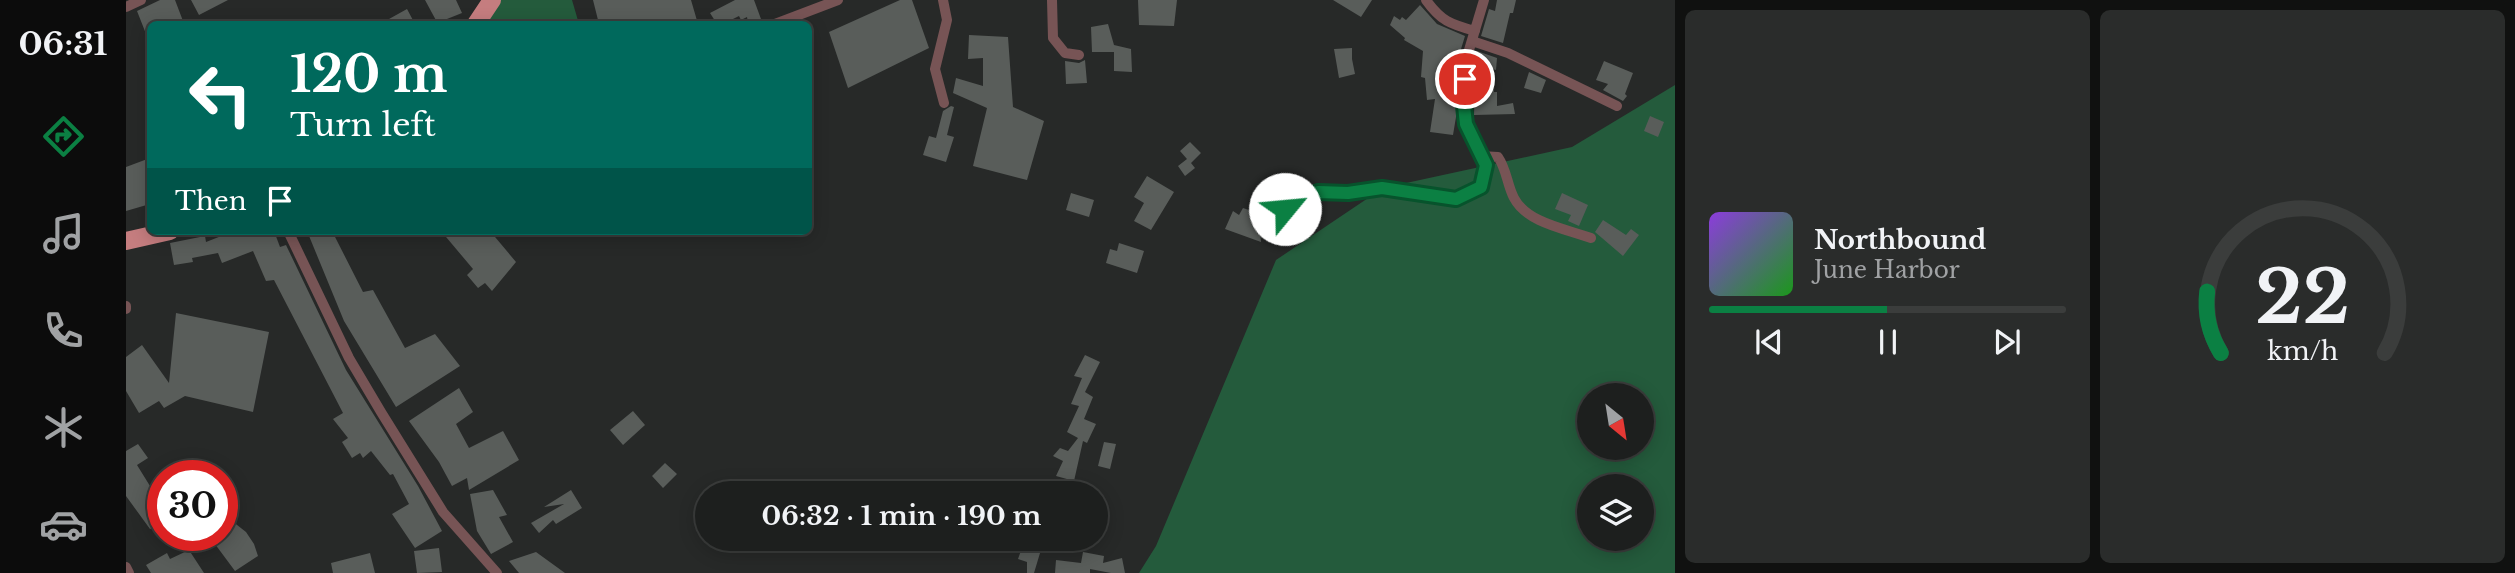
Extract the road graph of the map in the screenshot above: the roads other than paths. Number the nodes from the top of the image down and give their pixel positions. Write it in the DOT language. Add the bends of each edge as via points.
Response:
graph roads {
  1 [pos="141,0"];
  2 [pos="492,0"];
  3 [pos="838,0"];
  4 [pos="943,0"];
  5 [pos="1052,0"];
  6 [pos="1426,0"];
  7 [pos="1484,0"];
  8 [pos="126,7"];
  9 [pos="478,21"];
  10 [pos="783,21"];
  11 [pos="1473,36"];
  12 [pos="1079,54"];
  13 [pos="944,103"];
  14 [pos="1617,106"];
  15 [pos="1480,156"];
  16 [pos="1268,232"];
  17 [pos="154,235"];
  18 [pos="290,235"];
  19 [pos="1591,238"];
  20 [pos="126,242"];
  21 [pos="126,567"];
  22 [pos="129,573"];
  23 [pos="497,573"];
  1 -- 8 [label="street"];
  2 -- 9 [label="main road"];
  3 -- 10 [label="street"];
  4 -- 13 [label="street" via="947,20 935,69"];
  5 -- 12 [label="street" via="1053,38 1065,53"];
  6 -- 11 [label="street" via="1436,14"];
  7 -- 11 [label="street"];
  11 -- 14 [label="street"];
  11 -- 15 [label="street" via="1463,97 1466,124"];
  15 -- 16 [label="street" via="1486,165 1481,187 1456,199 1382,188 1318,192 1285,209"];
  15 -- 19 [label="street" via="1498,157 1521,209"];
  17 -- 20 [label="main road"];
  18 -- 23 [label="street" via="349,358 388,423 443,512"];
  21 -- 22 [label="street"];
}
